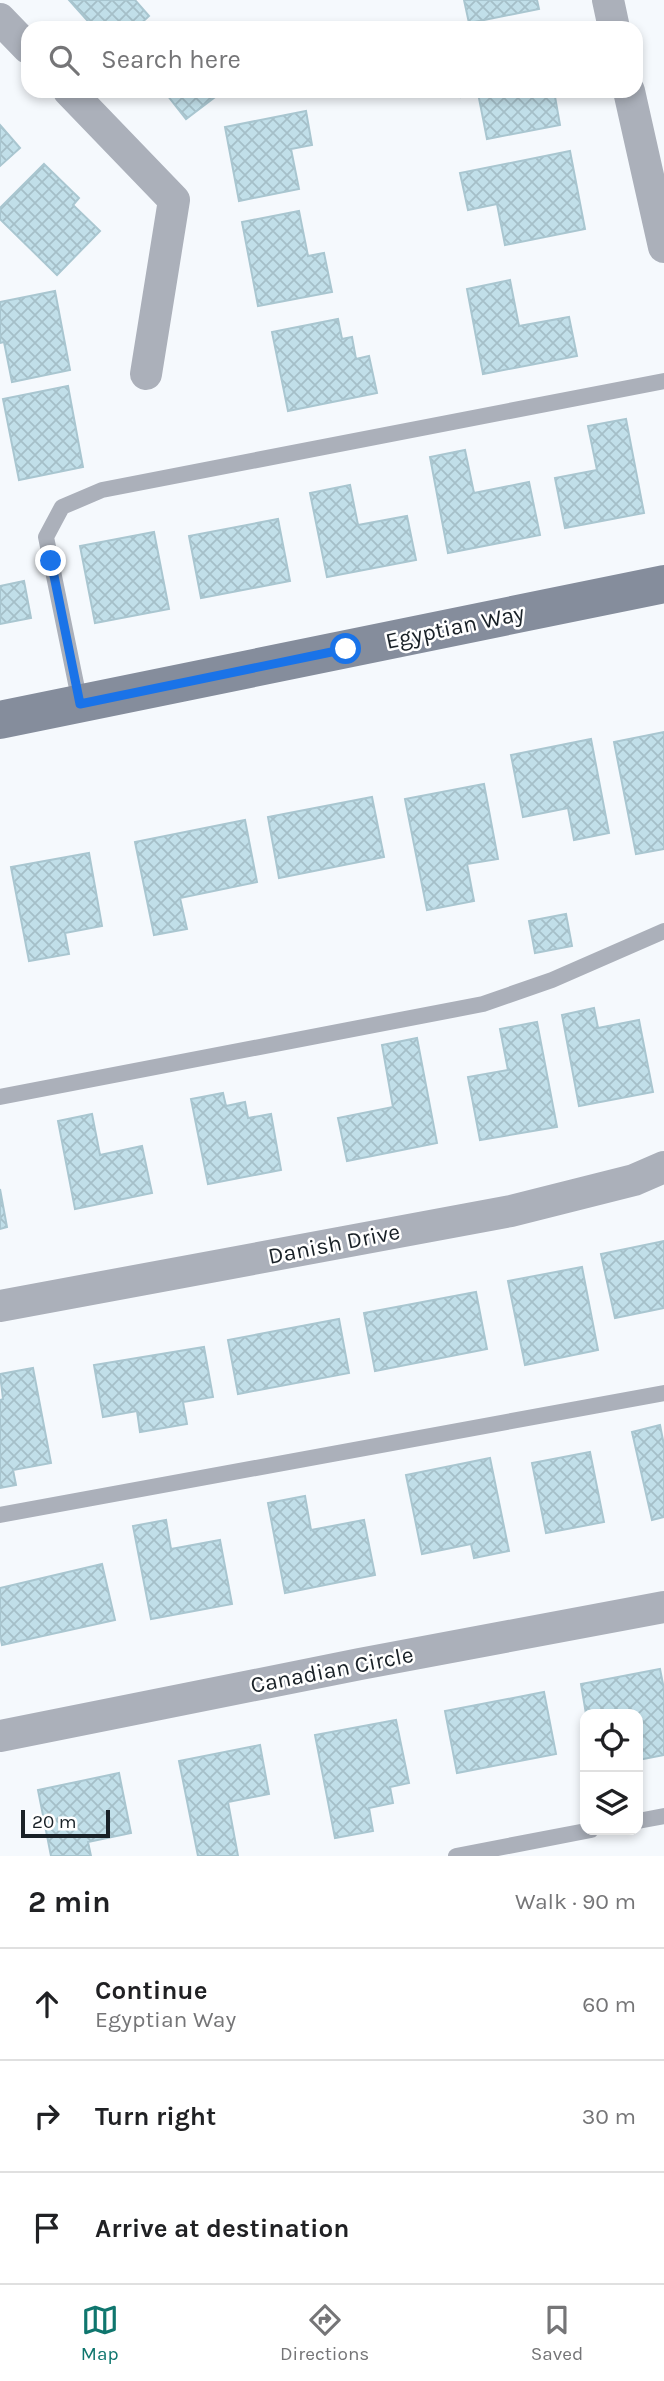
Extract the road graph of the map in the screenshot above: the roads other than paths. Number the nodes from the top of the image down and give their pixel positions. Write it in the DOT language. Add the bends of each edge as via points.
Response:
graph roads {
  1 [pos="608,0"];
  2 [pos="0,19"];
  3 [pos="612,21"];
  4 [pos="21,41"];
  5 [pos="76,98"];
  6 [pos="631,98"];
  7 [pos="664,247"];
  8 [pos="146,374"];
  9 [pos="664,381"];
  10 [pos="664,584"];
  11 [pos="80,704"];
  12 [pos="0,720"];
  13 [pos="664,932"];
  14 [pos="0,1097"];
  15 [pos="664,1167"];
  16 [pos="0,1306"];
  17 [pos="664,1393"];
  18 [pos="0,1515"];
  19 [pos="664,1606"];
  20 [pos="0,1736"];
  21 [pos="664,1815"];
  22 [pos="643,1820"];
  23 [pos="580,1832"];
  24 [pos="456,1856"];
  1 -- 3 [label="street"];
  2 -- 4 [label="street"];
  5 -- 8 [label="street" via="174,200"];
  6 -- 7 [label="street"];
  9 -- 11 [label="lane" via="103,490 62,507 46,537"];
  10 -- 11 [label="street, Egyptian Way"];
  11 -- 12 [label="street, Egyptian Way"];
  13 -- 14 [label="lane" via="483,1004"];
  15 -- 16 [label="street, Danish Drive" via="634,1180 511,1211"];
  17 -- 18 [label="lane"];
  19 -- 20 [label="street, Canadian Circle"];
  21 -- 22 [label="lane"];
  23 -- 24 [label="lane"];
}
